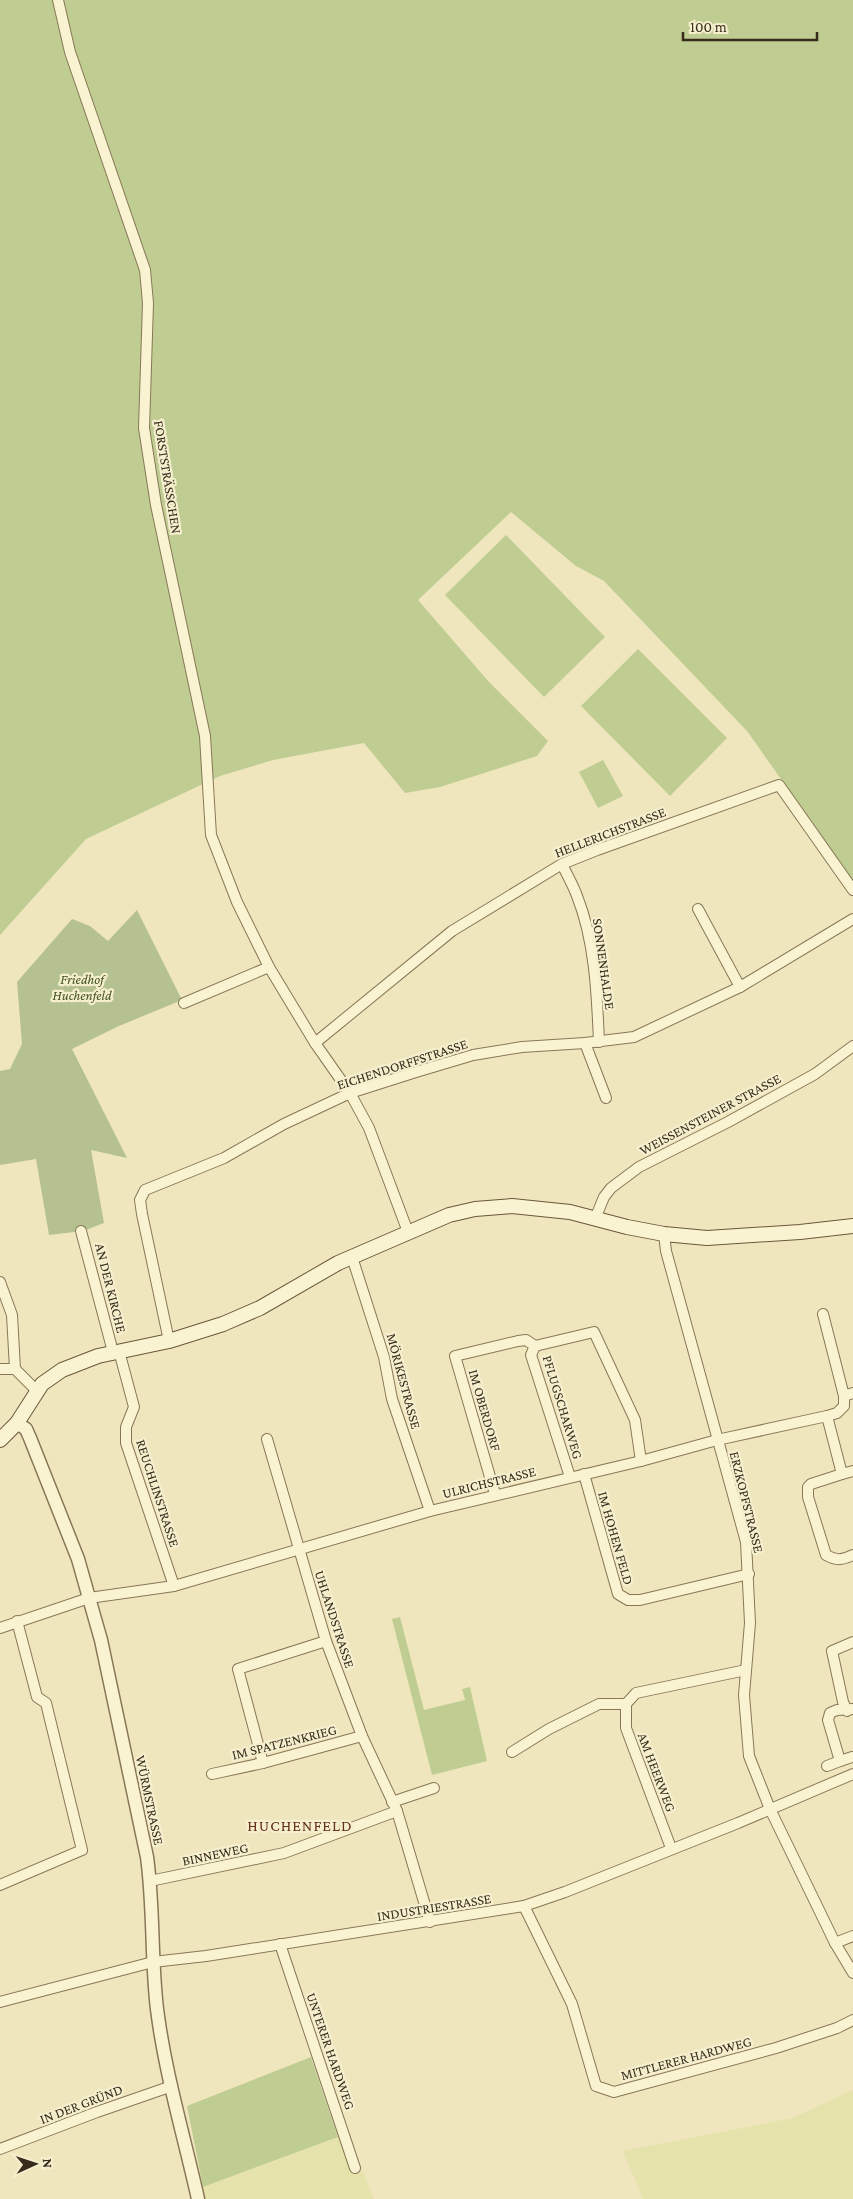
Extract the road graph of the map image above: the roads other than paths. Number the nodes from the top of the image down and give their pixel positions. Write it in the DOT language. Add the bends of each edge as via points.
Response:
graph roads {
  1 [pos="58,0"];
  2 [pos="562,864"];
  3 [pos="853,890"];
  4 [pos="698,909"];
  5 [pos="853,919"];
  6 [pos="269,967"];
  7 [pos="740,987"];
  8 [pos="184,1002"];
  9 [pos="599,1042"];
  10 [pos="315,1043"];
  11 [pos="584,1043"];
  12 [pos="853,1046"];
  13 [pos="350,1093"];
  14 [pos="606,1098"];
  15 [pos="595,1219"];
  16 [pos="853,1226"];
  17 [pos="81,1231"];
  18 [pos="408,1232"];
  19 [pos="664,1234"];
  20 [pos="352,1257"];
  21 [pos="0,1282"];
  22 [pos="822,1314"];
  23 [pos="169,1341"];
  24 [pos="535,1346"];
  25 [pos="116,1352"];
  26 [pos="0,1369"];
  27 [pos="15,1369"];
  28 [pos="37,1391"];
  29 [pos="848,1394"];
  30 [pos="827,1416"];
  31 [pos="17,1423"];
  32 [pos="267,1439"];
  33 [pos="0,1440"];
  34 [pos="717,1440"];
  35 [pos="641,1461"];
  36 [pos="853,1471"];
  37 [pos="584,1474"];
  38 [pos="842,1474"];
  39 [pos="570,1477"];
  40 [pos="496,1494"];
  41 [pos="430,1511"];
  42 [pos="299,1551"];
  43 [pos="853,1555"];
  44 [pos="749,1574"];
  45 [pos="174,1586"];
  46 [pos="89,1598"];
  47 [pos="17,1621"];
  48 [pos="0,1628"];
  49 [pos="326,1641"];
  50 [pos="853,1642"];
  51 [pos="746,1670"];
  52 [pos="626,1704"];
  53 [pos="850,1710"];
  54 [pos="362,1736"];
  55 [pos="512,1752"];
  56 [pos="852,1757"];
  57 [pos="840,1761"];
  58 [pos="263,1763"];
  59 [pos="827,1766"];
  60 [pos="212,1774"];
  61 [pos="853,1774"];
  62 [pos="434,1788"];
  63 [pos="395,1806"];
  64 [pos="770,1809"];
  65 [pos="671,1848"];
  66 [pos="150,1881"];
  67 [pos="0,1885"];
  68 [pos="524,1906"];
  69 [pos="430,1922"];
  70 [pos="853,1936"];
  71 [pos="835,1943"];
  72 [pos="280,1944"];
  73 [pos="153,1962"];
  74 [pos="853,1973"];
  75 [pos="0,2002"];
  76 [pos="853,2020"];
  77 [pos="172,2086"];
  78 [pos="0,2149"];
  79 [pos="355,2168"];
  80 [pos="198,2199"];
  1 -- 6 [label="street, FORSTSTRÄSSCHEN" via="70,52 145,270 148,303 144,428 156,505 205,736 211,835 237,902"];
  2 -- 3 [label="street, HELLERICHSTRASSE" via="779,785"];
  2 -- 9 [label="street, SONNENHALDE" via="577,896 589,939"];
  2 -- 10 [label="street, HELLERICHSTRASSE" via="452,931"];
  4 -- 7 [label="street"];
  5 -- 7 [label="street, EICHENDORFFSTRASSE"];
  6 -- 8 [label="street"];
  6 -- 10 [label="street, FORSTSTRÄSSCHEN"];
  7 -- 9 [label="street, EICHENDORFFSTRASSE" via="634,1037"];
  9 -- 11 [label="street, EICHENDORFFSTRASSE"];
  10 -- 13 [label="street, FORSTSTRÄSSCHEN"];
  11 -- 13 [label="street, EICHENDORFFSTRASSE" via="522,1047 473,1055"];
  11 -- 14 [label="street"];
  12 -- 15 [label="street, WEISSENSTEINER STRASSE" via="808,1078 639,1167 604,1197"];
  13 -- 18 [label="street, FORSTSTRÄSSCHEN" via="369,1128"];
  13 -- 23 [label="street, EICHENDORFFSTRASSE" via="284,1124 224,1158 144,1190 140,1200 142,1214"];
  15 -- 18 [label="main road" via="570,1212 512,1206 449,1215"];
  15 -- 19 [label="main road"];
  16 -- 19 [label="main road" via="716,1237"];
  17 -- 25 [label="street, AN DER KIRCHE"];
  18 -- 20 [label="main road"];
  19 -- 34 [label="street, ERZKOPFSTRASSE"];
  20 -- 23 [label="main road" via="260,1308"];
  20 -- 41 [label="street, MÖRIKESTRASSE" via="384,1357 392,1399"];
  21 -- 27 [label="street" via="12,1316"];
  22 -- 29 [label="street"];
  23 -- 25 [label="main road"];
  24 -- 35 [label="street, IM OBERDORF" via="594,1332 635,1420"];
  24 -- 39 [label="street, PFLUGSCHARWEG" via="531,1355"];
  24 -- 40 [label="street, IM OBERDORF" via="526,1340 454,1356"];
  25 -- 28 [label="main road" via="54,1374"];
  25 -- 45 [label="street, REUCHLINSTRASSE" via="134,1407 126,1426 126,1443"];
  26 -- 27 [label="street"];
  27 -- 28 [label="street"];
  28 -- 31 [label="main road"];
  29 -- 30 [label="street" via="844,1406"];
  30 -- 34 [label="street, ULRICHSTRASSE"];
  30 -- 38 [label="street"];
  31 -- 33 [label="main road"];
  31 -- 46 [label="street, WÜRMSTRASSE" via="26,1429 30,1438 62,1517"];
  32 -- 42 [label="street, UHLANDSTRASSE"];
  34 -- 35 [label="street, ULRICHSTRASSE"];
  34 -- 44 [label="street, ERZKOPFSTRASSE" via="746,1542"];
  35 -- 37 [label="street, ULRICHSTRASSE"];
  36 -- 38 [label="street"];
  37 -- 39 [label="street, ULRICHSTRASSE"];
  37 -- 44 [label="street, IM HOHEN FELD" via="618,1594 628,1600 640,1600"];
  38 -- 43 [label="street" via="812,1484 808,1487 808,1497 826,1556 842,1560"];
  39 -- 40 [label="street, ULRICHSTRASSE"];
  40 -- 41 [label="street, ULRICHSTRASSE"];
  41 -- 42 [label="street, ULRICHSTRASSE"];
  42 -- 45 [label="street, ULRICHSTRASSE"];
  42 -- 49 [label="street, UHLANDSTRASSE"];
  44 -- 51 [label="street, ERZKOPFSTRASSE" via="750,1623"];
  45 -- 46 [label="street, ULRICHSTRASSE"];
  46 -- 47 [label="street, ULRICHSTRASSE"];
  46 -- 66 [label="street, WÜRMSTRASSE" via="101,1640"];
  47 -- 48 [label="street, ULRICHSTRASSE"];
  47 -- 67 [label="street" via="37,1697 46,1703 82,1850"];
  49 -- 54 [label="street, UHLANDSTRASSE"];
  49 -- 58 [label="street" via="238,1669"];
  50 -- 53 [label="street" via="832,1652 842,1702"];
  51 -- 52 [label="street" via="636,1693"];
  51 -- 64 [label="street, ERZKOPFSTRASSE" via="744,1694 749,1756"];
  52 -- 55 [label="street" via="598,1704"];
  52 -- 65 [label="street, AM HEERWEG" via="626,1728"];
  53 -- 57 [label="street" via="830,1713 828,1720"];
  54 -- 58 [label="street, IM SPATZENKRIEG"];
  54 -- 63 [label="street, UHLANDSTRASSE"];
  56 -- 57 [label="street"];
  57 -- 59 [label="street"];
  58 -- 60 [label="street, IM SPATZENKRIEG"];
  61 -- 64 [label="street, INDUSTRIESTRASSE"];
  62 -- 63 [label="street"];
  63 -- 66 [label="street, BINNEWEG" via="284,1853"];
  63 -- 69 [label="street, UHLANDSTRASSE"];
  64 -- 65 [label="street, INDUSTRIESTRASSE"];
  64 -- 71 [label="street, ERZKOPFSTRASSE"];
  65 -- 68 [label="street, INDUSTRIESTRASSE"];
  66 -- 73 [label="street, WÜRMSTRASSE"];
  68 -- 69 [label="street, INDUSTRIESTRASSE"];
  68 -- 76 [label="street, MITTLERER HARDWEG" via="572,2004 596,2086 614,2092 776,2048"];
  69 -- 72 [label="street, INDUSTRIESTRASSE"];
  70 -- 71 [label="street"];
  71 -- 74 [label="street, ERZKOPFSTRASSE"];
  72 -- 73 [label="street, INDUSTRIESTRASSE"];
  72 -- 79 [label="street, UNTERER HARDWEG"];
  73 -- 75 [label="street, INDUSTRIESTRASSE"];
  73 -- 77 [label="street, WÜRMSTRASSE" via="160,2030"];
  77 -- 78 [label="street, IN DER GRÜND"];
  77 -- 80 [label="street, WÜRMSTRASSE"];
}
